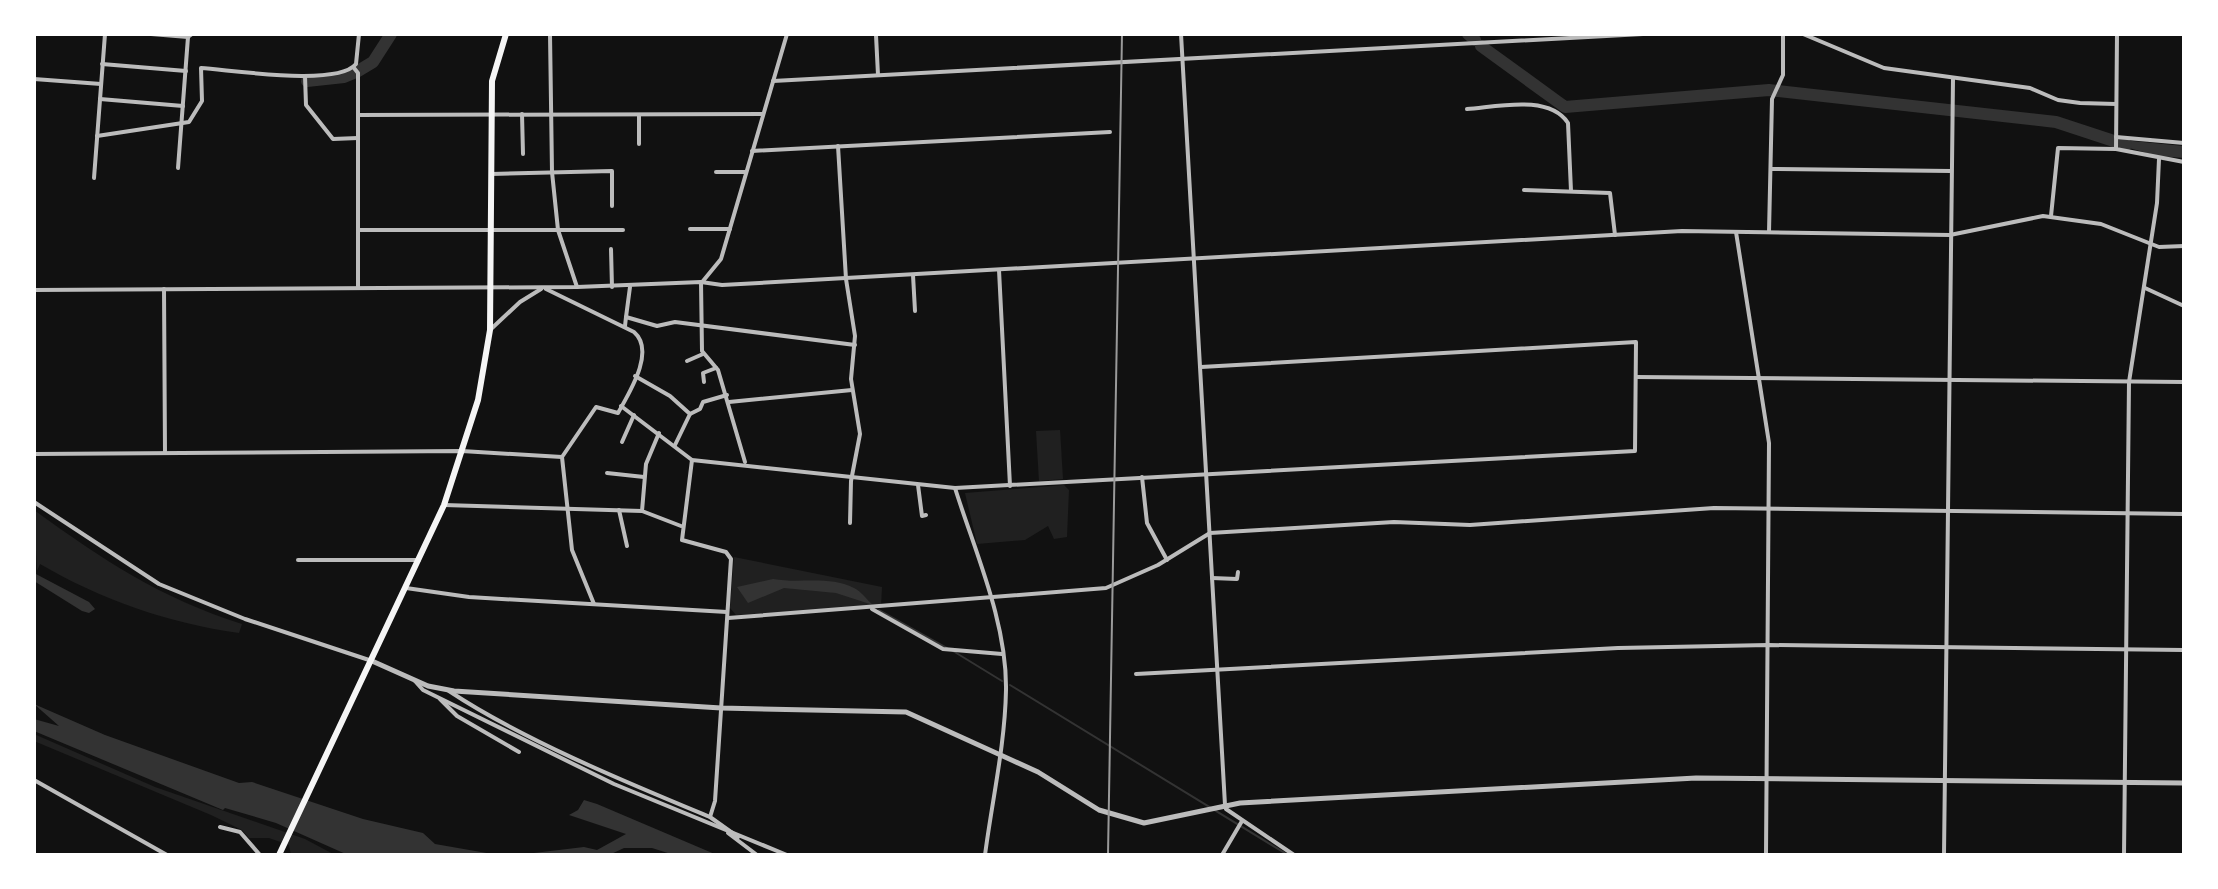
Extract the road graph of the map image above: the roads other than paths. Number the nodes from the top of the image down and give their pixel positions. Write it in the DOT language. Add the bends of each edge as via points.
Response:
graph roads {
  1 [pos="105,34"];
  2 [pos="151,34"];
  3 [pos="359,34"];
  4 [pos="506,34"];
  5 [pos="550,34"];
  6 [pos="787,34"];
  7 [pos="1181,34"];
  8 [pos="1643,34"];
  9 [pos="1783,34"];
  10 [pos="1803,34"];
  11 [pos="2117,34"];
  12 [pos="876,35"];
  13 [pos="190,36"];
  14 [pos="1182,59"];
  15 [pos="102,64"];
  16 [pos="354,68"];
  17 [pos="186,71"];
  18 [pos="878,75"];
  19 [pos="305,76"];
  20 [pos="34,79"];
  21 [pos="1953,79"];
  22 [pos="773,81"];
  23 [pos="101,84"];
  24 [pos="100,99"];
  25 [pos="2116,104"];
  26 [pos="183,106"];
  27 [pos="1467,109"];
  28 [pos="490,114"];
  29 [pos="522,114"];
  30 [pos="552,114"];
  31 [pos="639,114"];
  32 [pos="763,114"];
  33 [pos="358,115"];
  34 [pos="182,123"];
  35 [pos="1110,132"];
  36 [pos="97,136"];
  37 [pos="2116,137"];
  38 [pos="358,138"];
  39 [pos="2184,143"];
  40 [pos="639,144"];
  41 [pos="838,146"];
  42 [pos="2116,147"];
  43 [pos="752,151"];
  44 [pos="523,154"];
  45 [pos="2159,159"];
  46 [pos="2184,162"];
  47 [pos="178,168"];
  48 [pos="1771,169"];
  49 [pos="1951,171"];
  50 [pos="552,172"];
  51 [pos="716,172"];
  52 [pos="746,172"];
  53 [pos="491,174"];
  54 [pos="94,178"];
  55 [pos="1524,190"];
  56 [pos="1571,191"];
  57 [pos="612,206"];
  58 [pos="2051,216"];
  59 [pos="690,229"];
  60 [pos="730,229"];
  61 [pos="358,230"];
  62 [pos="491,230"];
  63 [pos="558,230"];
  64 [pos="623,230"];
  65 [pos="1736,231"];
  66 [pos="1769,232"];
  67 [pos="1615,235"];
  68 [pos="1950,235"];
  69 [pos="2149,244"];
  70 [pos="2184,246"];
  71 [pos="611,249"];
  72 [pos="1194,258"];
  73 [pos="999,270"];
  74 [pos="913,275"];
  75 [pos="846,279"];
  76 [pos="701,282"];
  77 [pos="630,286"];
  78 [pos="543,287"];
  79 [pos="577,287"];
  80 [pos="612,287"];
  81 [pos="358,288"];
  82 [pos="492,288"];
  83 [pos="2145,288"];
  84 [pos="164,289"];
  85 [pos="34,290"];
  86 [pos="2184,306"];
  87 [pos="915,311"];
  88 [pos="626,317"];
  89 [pos="625,326"];
  90 [pos="702,328"];
  91 [pos="490,330"];
  92 [pos="855,345"];
  93 [pos="704,354"];
  94 [pos="687,361"];
  95 [pos="1201,367"];
  96 [pos="716,368"];
  97 [pos="635,375"];
  98 [pos="1636,377"];
  99 [pos="1758,378"];
  100 [pos="1949,380"];
  101 [pos="704,382"];
  102 [pos="2129,382"];
  103 [pos="2184,382"];
  104 [pos="852,390"];
  105 [pos="727,395"];
  106 [pos="729,402"];
  107 [pos="621,406"];
  108 [pos="690,414"];
  109 [pos="634,415"];
  110 [pos="659,433"];
  111 [pos="622,442"];
  112 [pos="675,445"];
  113 [pos="462,451"];
  114 [pos="165,453"];
  115 [pos="34,454"];
  116 [pos="562,457"];
  117 [pos="692,460"];
  118 [pos="745,463"];
  119 [pos="607,473"];
  120 [pos="1207,476"];
  121 [pos="644,477"];
  122 [pos="852,477"];
  123 [pos="1142,477"];
  124 [pos="918,485"];
  125 [pos="1010,486"];
  126 [pos="955,488"];
  127 [pos="34,502"];
  128 [pos="444,505"];
  129 [pos="1768,509"];
  130 [pos="570,510"];
  131 [pos="619,510"];
  132 [pos="642,511"];
  133 [pos="1947,511"];
  134 [pos="2128,514"];
  135 [pos="2184,514"];
  136 [pos="926,515"];
  137 [pos="850,523"];
  138 [pos="681,526"];
  139 [pos="1210,533"];
  140 [pos="627,546"];
  141 [pos="298,560"];
  142 [pos="419,560"];
  143 [pos="1167,560"];
  144 [pos="1238,572"];
  145 [pos="1212,578"];
  146 [pos="406,588"];
  147 [pos="990,598"];
  148 [pos="594,604"];
  149 [pos="872,609"];
  150 [pos="727,615"];
  151 [pos="1768,645"];
  152 [pos="1946,647"];
  153 [pos="2128,649"];
  154 [pos="2184,650"];
  155 [pos="1002,654"];
  156 [pos="370,663"];
  157 [pos="1218,671"];
  158 [pos="1136,674"];
  159 [pos="413,679"];
  160 [pos="447,690"];
  161 [pos="440,699"];
  162 [pos="721,708"];
  163 [pos="519,752"];
  164 [pos="999,753"];
  165 [pos="1766,778"];
  166 [pos="34,780"];
  167 [pos="1944,780"];
  168 [pos="2125,783"];
  169 [pos="2184,783"];
  170 [pos="1225,805"];
  171 [pos="710,817"];
  172 [pos="1242,821"];
  173 [pos="220,827"];
  174 [pos="727,832"];
  175 [pos="738,837"];
  176 [pos="167,855"];
  177 [pos="260,855"];
  178 [pos="279,855"];
  179 [pos="757,855"];
  180 [pos="787,855"];
  181 [pos="985,855"];
  182 [pos="1222,855"];
  183 [pos="1294,855"];
  184 [pos="1766,855"];
  185 [pos="1944,855"];
  186 [pos="2124,855"];
  1 -- 15 [label="street"];
  2 -- 13 [label="street"];
  3 -- 16 [label="street"];
  4 -- 28 [label="main road"];
  5 -- 30 [label="street"];
  6 -- 22 [label="street"];
  7 -- 14 [label="street"];
  8 -- 14 [label="street"];
  9 -- 48 [label="street"];
  10 -- 21 [label="street" via="1884,68"];
  11 -- 25 [label="street"];
  12 -- 18 [label="street"];
  13 -- 17 [label="street"];
  14 -- 18 [label="street"];
  14 -- 72 [label="street"];
  15 -- 17 [label="street"];
  15 -- 23 [label="street"];
  16 -- 19 [label="street" via="339,75"];
  16 -- 33 [label="street"];
  17 -- 26 [label="street"];
  18 -- 22 [label="street"];
  19 -- 34 [label="street" via="201,68 202,101 192,120"];
  19 -- 38 [label="street" via="305,102 333,139"];
  20 -- 23 [label="street"];
  21 -- 25 [label="street" via="2030,88 2058,100"];
  21 -- 49 [label="street"];
  22 -- 32 [label="street"];
  23 -- 24 [label="street"];
  24 -- 26 [label="street"];
  24 -- 36 [label="street"];
  25 -- 37 [label="street"];
  26 -- 34 [label="street"];
  27 -- 56 [label="street" via="1542,106 1563,116 1568,123"];
  28 -- 29 [label="street"];
  28 -- 33 [label="street"];
  28 -- 53 [label="main road"];
  29 -- 30 [label="street"];
  29 -- 44 [label="street"];
  30 -- 31 [label="street"];
  30 -- 50 [label="street"];
  31 -- 32 [label="street"];
  31 -- 40 [label="street"];
  32 -- 43 [label="street"];
  33 -- 38 [label="street"];
  34 -- 36 [label="street"];
  34 -- 47 [label="street"];
  35 -- 41 [label="street"];
  36 -- 54 [label="street"];
  37 -- 39 [label="street"];
  37 -- 42 [label="street"];
  38 -- 61 [label="street"];
  41 -- 43 [label="street"];
  41 -- 75 [label="street"];
  42 -- 45 [label="street"];
  42 -- 58 [label="street" via="2058,148"];
  43 -- 52 [label="street"];
  45 -- 46 [label="street"];
  45 -- 69 [label="street"];
  48 -- 49 [label="street"];
  48 -- 66 [label="street"];
  49 -- 68 [label="street"];
  50 -- 53 [label="street"];
  50 -- 57 [label="street" via="612,171"];
  50 -- 63 [label="street"];
  51 -- 52 [label="street"];
  52 -- 60 [label="street"];
  53 -- 62 [label="main road"];
  55 -- 56 [label="street"];
  56 -- 67 [label="street" via="1610,193"];
  58 -- 68 [label="street"];
  58 -- 69 [label="street" via="2101,224"];
  59 -- 60 [label="street"];
  60 -- 76 [label="street" via="718,266"];
  61 -- 62 [label="street"];
  61 -- 81 [label="street"];
  62 -- 63 [label="street"];
  62 -- 82 [label="main road"];
  63 -- 64 [label="street"];
  63 -- 79 [label="street"];
  65 -- 66 [label="street"];
  65 -- 67 [label="street"];
  65 -- 99 [label="street"];
  66 -- 68 [label="street"];
  67 -- 72 [label="street"];
  68 -- 100 [label="street"];
  69 -- 70 [label="street"];
  69 -- 83 [label="street"];
  71 -- 80 [label="street"];
  72 -- 73 [label="street"];
  72 -- 95 [label="street"];
  73 -- 74 [label="street"];
  73 -- 125 [label="street"];
  74 -- 75 [label="street"];
  74 -- 87 [label="street"];
  75 -- 76 [label="street"];
  75 -- 92 [label="street"];
  76 -- 77 [label="street"];
  76 -- 90 [label="street"];
  77 -- 80 [label="street"];
  77 -- 88 [label="street"];
  78 -- 79 [label="street"];
  78 -- 82 [label="street"];
  78 -- 89 [label="street"];
  78 -- 91 [label="street"];
  79 -- 80 [label="street"];
  81 -- 82 [label="street"];
  81 -- 84 [label="street"];
  82 -- 91 [label="main road"];
  83 -- 86 [label="street"];
  83 -- 102 [label="street"];
  84 -- 85 [label="street"];
  84 -- 114 [label="street"];
  88 -- 89 [label="street"];
  88 -- 90 [label="street" via="657,326 675,322"];
  89 -- 97 [label="street" via="639,336 644,354"];
  90 -- 92 [label="street"];
  90 -- 93 [label="street"];
  91 -- 113 [label="main road" via="483,380"];
  92 -- 104 [label="street"];
  93 -- 94 [label="street"];
  93 -- 96 [label="street"];
  95 -- 98 [label="street" via="1636,342"];
  95 -- 120 [label="street"];
  96 -- 101 [label="street" via="703,373"];
  96 -- 105 [label="street"];
  97 -- 107 [label="street"];
  97 -- 108 [label="street"];
  98 -- 99 [label="street"];
  98 -- 120 [label="street" via="1635,451"];
  99 -- 100 [label="street"];
  99 -- 129 [label="street" via="1769,443"];
  100 -- 102 [label="street"];
  100 -- 133 [label="street"];
  102 -- 103 [label="street"];
  102 -- 134 [label="street"];
  104 -- 106 [label="street"];
  104 -- 122 [label="street" via="860,434"];
  105 -- 106 [label="street"];
  105 -- 108 [label="street" via="703,402"];
  106 -- 118 [label="street"];
  107 -- 109 [label="street"];
  107 -- 116 [label="street" via="618,413 596,407"];
  108 -- 112 [label="street"];
  109 -- 110 [label="street"];
  109 -- 111 [label="street"];
  110 -- 112 [label="street"];
  110 -- 121 [label="street"];
  112 -- 117 [label="street"];
  113 -- 114 [label="street"];
  113 -- 116 [label="street"];
  113 -- 128 [label="main road"];
  114 -- 115 [label="street"];
  116 -- 130 [label="street"];
  117 -- 118 [label="street"];
  117 -- 138 [label="street" via="689,506"];
  118 -- 122 [label="street"];
  119 -- 121 [label="street"];
  120 -- 123 [label="street"];
  120 -- 139 [label="street"];
  121 -- 132 [label="street"];
  122 -- 124 [label="street"];
  122 -- 137 [label="street"];
  123 -- 125 [label="street"];
  123 -- 143 [label="street" via="1147,523"];
  124 -- 126 [label="street"];
  124 -- 136 [label="street" via="922,516"];
  125 -- 126 [label="street"];
  126 -- 147 [label="street"];
  127 -- 156 [label="street" via="159,584"];
  128 -- 130 [label="street"];
  128 -- 142 [label="main road"];
  129 -- 133 [label="street"];
  129 -- 139 [label="street" via="1657,509 1470,525 1394,522"];
  129 -- 151 [label="street"];
  130 -- 131 [label="street"];
  130 -- 148 [label="street" via="575,562"];
  131 -- 132 [label="street"];
  131 -- 140 [label="street"];
  132 -- 138 [label="street"];
  133 -- 134 [label="street"];
  133 -- 152 [label="street"];
  134 -- 135 [label="street"];
  134 -- 153 [label="street"];
  138 -- 150 [label="street" via="685,542 730,555"];
  139 -- 143 [label="street"];
  139 -- 145 [label="street"];
  141 -- 142 [label="street"];
  142 -- 146 [label="main road"];
  143 -- 147 [label="street" via="1106,588"];
  144 -- 145 [label="street" via="1233,580"];
  145 -- 157 [label="street"];
  146 -- 148 [label="street"];
  146 -- 156 [label="main road"];
  147 -- 149 [label="street"];
  147 -- 155 [label="street"];
  148 -- 150 [label="street"];
  149 -- 150 [label="street"];
  149 -- 155 [label="street" via="949,649"];
  150 -- 162 [label="street"];
  151 -- 152 [label="street"];
  151 -- 157 [label="street" via="1618,648"];
  151 -- 165 [label="street"];
  152 -- 153 [label="street"];
  152 -- 167 [label="street"];
  153 -- 154 [label="street"];
  153 -- 168 [label="street"];
  155 -- 164 [label="street" via="1006,689"];
  156 -- 159 [label="street"];
  156 -- 178 [label="main road"];
  157 -- 158 [label="street"];
  157 -- 170 [label="street"];
  159 -- 160 [label="street"];
  159 -- 161 [label="street"];
  160 -- 162 [label="street"];
  160 -- 171 [label="street" via="472,707"];
  161 -- 163 [label="street" via="457,716"];
  161 -- 174 [label="street"];
  162 -- 164 [label="street" via="906,712"];
  162 -- 171 [label="street"];
  164 -- 170 [label="street" via="1099,810 1137,822"];
  164 -- 181 [label="street"];
  165 -- 167 [label="street"];
  165 -- 170 [label="street"];
  165 -- 184 [label="street"];
  166 -- 176 [label="street"];
  167 -- 168 [label="street"];
  167 -- 185 [label="street"];
  168 -- 169 [label="street"];
  168 -- 186 [label="street"];
  170 -- 172 [label="street"];
  171 -- 175 [label="street"];
  172 -- 182 [label="street"];
  172 -- 183 [label="street"];
  173 -- 177 [label="street" via="240,832"];
  174 -- 175 [label="street"];
  174 -- 179 [label="street"];
  175 -- 180 [label="street"];
}
